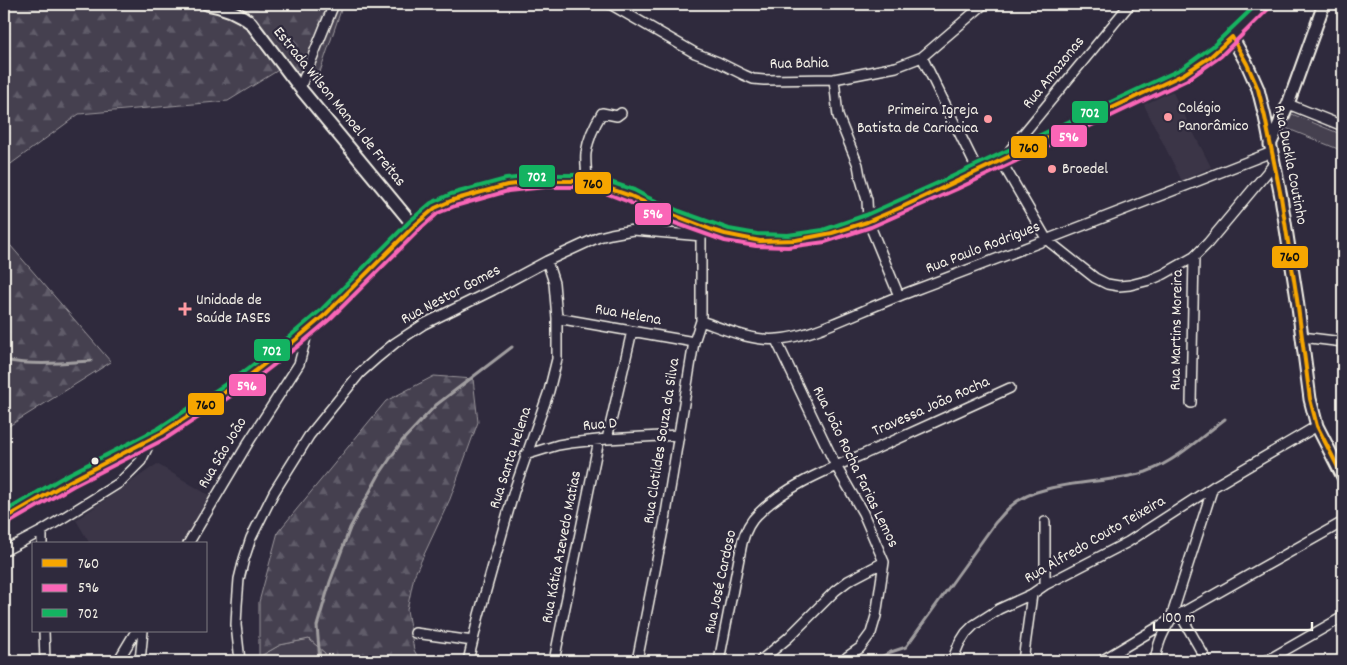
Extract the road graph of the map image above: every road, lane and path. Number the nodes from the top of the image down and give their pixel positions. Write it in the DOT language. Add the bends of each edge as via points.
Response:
graph roads {
  1 [pos="207,4"];
  2 [pos="334,4"];
  3 [pos="610,4"];
  4 [pos="984,4"];
  5 [pos="1130,4"];
  6 [pos="1265,4"];
  7 [pos="1324,4"];
  8 [pos="1232,37"];
  9 [pos="922,57"];
  10 [pos="834,79"];
  11 [pos="300,88"];
  12 [pos="1262,104"];
  13 [pos="1286,108"];
  14 [pos="621,113"];
  15 [pos="1343,126"];
  16 [pos="1272,154"];
  17 [pos="1001,161"];
  18 [pos="978,171"];
  19 [pos="587,181"];
  20 [pos="868,221"];
  21 [pos="414,226"];
  22 [pos="701,231"];
  23 [pos="1046,240"];
  24 [pos="1194,257"];
  25 [pos="547,261"];
  26 [pos="899,296"];
  27 [pos="557,318"];
  28 [pos="701,321"];
  29 [pos="308,330"];
  30 [pos="632,332"];
  31 [pos="1302,337"];
  32 [pos="776,340"];
  33 [pos="694,342"];
  34 [pos="1343,342"];
  35 [pos="1010,388"];
  36 [pos="1191,403"];
  37 [pos="1318,426"];
  38 [pos="678,435"];
  39 [pos="152,438"];
  40 [pos="602,439"];
  41 [pos="525,455"];
  42 [pos="836,466"];
  43 [pos="1343,477"];
  44 [pos="1214,487"];
  45 [pos="4,519"];
  46 [pos="1045,522"];
  47 [pos="1343,522"];
  48 [pos="42,531"];
  49 [pos="42,542"];
  50 [pos="189,542"];
  51 [pos="4,551"];
  52 [pos="884,562"];
  53 [pos="1045,585"];
  54 [pos="1032,594"];
  55 [pos="1180,614"];
  56 [pos="1343,618"];
  57 [pos="1170,621"];
  58 [pos="44,632"];
  59 [pos="135,632"];
  60 [pos="143,632"];
  61 [pos="415,633"];
  62 [pos="473,641"];
  63 [pos="45,661"];
  64 [pos="118,661"];
  65 [pos="140,661"];
  66 [pos="240,661"];
  67 [pos="468,661"];
  68 [pos="554,661"];
  69 [pos="638,661"];
  70 [pos="719,661"];
  71 [pos="760,661"];
  72 [pos="850,661"];
  73 [pos="952,661"];
  74 [pos="1023,661"];
  75 [pos="1101,661"];
  76 [pos="1156,661"];
  77 [pos="1207,661"];
  78 [pos="1266,661"];
  1 -- 11 [label="street, Estrada Wilson Manoel de Freitas" via="234,11 251,23"];
  2 -- 11 [label="street"];
  3 -- 10 [label="street, Rua Bahia" via="695,53 744,76 764,80"];
  4 -- 9 [label="street, Rua Bahia"];
  5 -- 17 [label="street, Rua Amazonas"];
  6 -- 8 [label="main road"];
  7 -- 13 [label="street"];
  8 -- 12 [label="street, Rua Duckla Coutinho" via="1247,64"];
  8 -- 17 [label="main road" via="1184,74"];
  9 -- 10 [label="street, Rua Bahia" via="896,68"];
  9 -- 18 [label="street"];
  10 -- 20 [label="street" via="838,116 858,165"];
  11 -- 21 [label="street, Estrada Wilson Manoel de Freitas"];
  12 -- 13 [label="street" via="1272,113 1281,115"];
  12 -- 16 [label="street, Rua Duckla Coutinho"];
  13 -- 15 [label="street"];
  13 -- 16 [label="street"];
  14 -- 19 [label="street" via="617,116 602,113 599,118 586,154"];
  16 -- 23 [label="street, Rua Paulo Rodrigues"];
  16 -- 24 [label="street" via="1208,243"];
  16 -- 31 [label="street, Rua Duckla Coutinho"];
  17 -- 18 [label="main road"];
  17 -- 23 [label="street"];
  18 -- 20 [label="main road"];
  19 -- 21 [label="main road" via="507,185 446,203"];
  19 -- 22 [label="main road" via="632,196"];
  20 -- 22 [label="main road" via="824,236 788,241 756,240"];
  20 -- 26 [label="street"];
  21 -- 29 [label="main road"];
  22 -- 25 [label="street, Rua Nestor Gomes" via="622,232 598,237"];
  22 -- 28 [label="street, Rua Clotildes Souza da Silva"];
  23 -- 24 [label="street" via="1095,278 1119,286 1150,280"];
  23 -- 26 [label="street, Rua Paulo Rodrigues"];
  24 -- 36 [label="street, Rua Martins Moreira"];
  25 -- 27 [label="street, Rua Santa Helena" via="554,283"];
  25 -- 66 [label="street, Rua Nestor Gomes" via="424,324 395,343 360,373 309,436 274,492 244,559 236,625"];
  26 -- 32 [label="street, Rua Paulo Rodrigues" via="814,331"];
  27 -- 30 [label="street, Rua Helena"];
  27 -- 41 [label="street, Rua Santa Helena" via="557,359"];
  28 -- 32 [label="street, Rua Paulo Rodrigues" via="734,332"];
  28 -- 33 [label="street, Rua Clotildes Souza da Silva"];
  29 -- 39 [label="main road" via="245,379"];
  29 -- 50 [label="street, Rua São João" via="299,364"];
  30 -- 33 [label="street, Rua Helena"];
  30 -- 40 [label="street, Rua Kátia Azevedo Matias"];
  31 -- 34 [label="street"];
  31 -- 37 [label="street, Rua Duckla Coutinho" via="1310,399"];
  32 -- 42 [label="street, Rua João Rocha Farias Lemos"];
  33 -- 38 [label="street, Rua Clotildes Souza da Silva"];
  35 -- 42 [label="street, Travessa João Rocha"];
  37 -- 43 [label="street, Rua Duckla Coutinho"];
  37 -- 44 [label="street, Rua Alfredo Couto Teixeira"];
  38 -- 40 [label="street, Rua D"];
  38 -- 69 [label="street, Rua Clotildes Souza da Silva"];
  39 -- 45 [label="main road"];
  39 -- 48 [label="street" via="141,461 120,483"];
  40 -- 41 [label="street, Rua D" via="558,445"];
  40 -- 68 [label="street, Rua Kátia Azevedo Matias"];
  41 -- 62 [label="street, Rua Santa Helena"];
  42 -- 52 [label="street, Rua João Rocha Farias Lemos" via="863,514"];
  42 -- 70 [label="street, Rua José Cardoso" via="793,488 758,512 751,521 742,544"];
  44 -- 53 [label="street, Rua Alfredo Couto Teixeira" via="1128,542"];
  44 -- 57 [label="street"];
  46 -- 53 [label="street"];
  47 -- 55 [label="street"];
  48 -- 49 [label="street"];
  48 -- 51 [label="street"];
  52 -- 71 [label="street" via="835,591"];
  52 -- 72 [label="street, Rua João Rocha Farias Lemos" via="871,633 860,648 847,657"];
  53 -- 54 [label="street, Rua Alfredo Couto Teixeira"];
  54 -- 73 [label="street, Rua Alfredo Couto Teixeira" via="974,625 959,644"];
  54 -- 74 [label="street"];
  55 -- 57 [label="street"];
  55 -- 77 [label="street"];
  56 -- 78 [label="street"];
  57 -- 75 [label="street"];
  57 -- 76 [label="street" via="1161,637"];
  58 -- 63 [label="street"];
  59 -- 64 [label="street"];
  60 -- 65 [label="street"];
  61 -- 62 [label="street"];
  62 -- 67 [label="street, Rua Santa Helena"];
}
